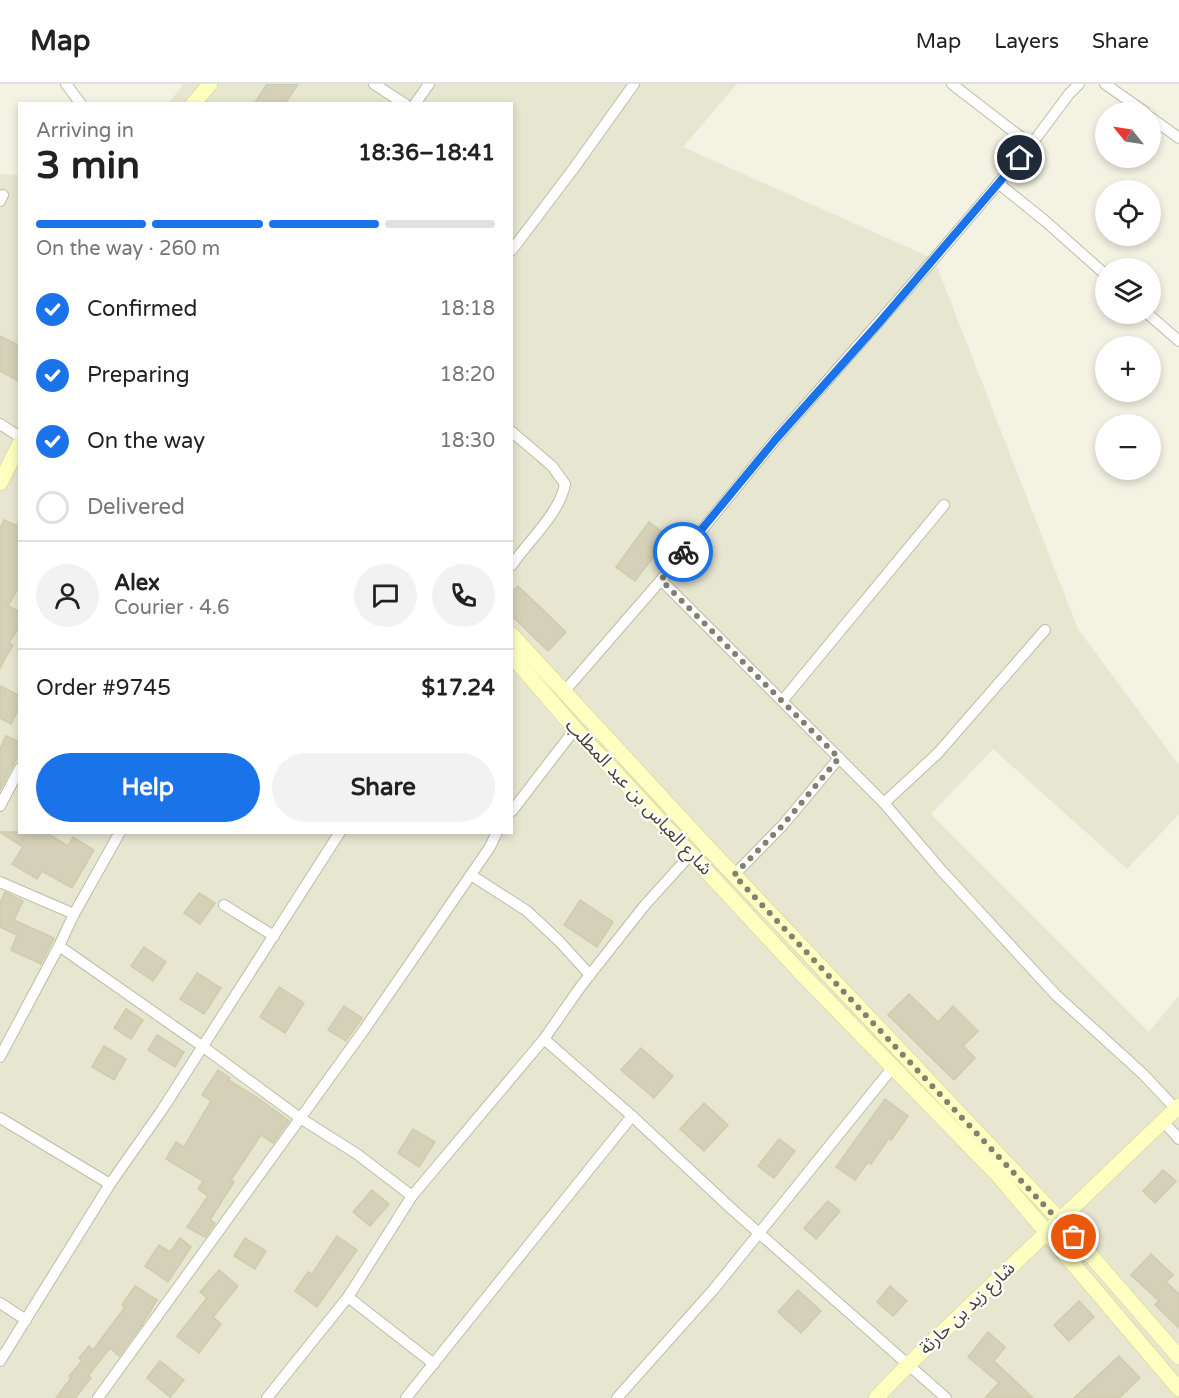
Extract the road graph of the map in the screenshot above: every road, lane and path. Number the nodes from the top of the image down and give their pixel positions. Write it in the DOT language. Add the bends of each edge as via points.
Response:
graph roads {
  1 [pos="66,84"];
  2 [pos="211,84"];
  3 [pos="374,84"];
  4 [pos="429,84"];
  5 [pos="634,84"];
  6 [pos="952,84"];
  7 [pos="1078,84"];
  8 [pos="1105,84"];
  9 [pos="80,102"];
  10 [pos="195,102"];
  11 [pos="199,102"];
  12 [pos="204,102"];
  13 [pos="402,102"];
  14 [pos="417,102"];
  15 [pos="1131,102"];
  16 [pos="1161,125"];
  17 [pos="1179,138"];
  18 [pos="1031,144"];
  19 [pos="998,183"];
  20 [pos="513,249"];
  21 [pos="1095,265"];
  22 [pos="1159,324"];
  23 [pos="1179,341"];
  24 [pos="0,424"];
  25 [pos="513,433"];
  26 [pos="18,436"];
  27 [pos="18,447"];
  28 [pos="0,483"];
  29 [pos="944,505"];
  30 [pos="513,564"];
  31 [pos="661,580"];
  32 [pos="1045,630"];
  33 [pos="513,636"];
  34 [pos="513,657"];
  35 [pos="564,693"];
  36 [pos="783,700"];
  37 [pos="575,729"];
  38 [pos="839,758"];
  39 [pos="18,772"];
  40 [pos="884,803"];
  41 [pos="0,806"];
  42 [pos="513,810"];
  43 [pos="119,834"];
  44 [pos="339,834"];
  45 [pos="496,834"];
  46 [pos="692,853"];
  47 [pos="471,875"];
  48 [pos="734,875"];
  49 [pos="0,882"];
  50 [pos="224,905"];
  51 [pos="74,914"];
  52 [pos="274,936"];
  53 [pos="59,946"];
  54 [pos="590,975"];
  55 [pos="544,1039"];
  56 [pos="202,1046"];
  57 [pos="0,1057"];
  58 [pos="893,1067"];
  59 [pos="1177,1108"];
  60 [pos="632,1116"];
  61 [pos="0,1118"];
  62 [pos="300,1118"];
  63 [pos="1163,1121"];
  64 [pos="1179,1139"];
  65 [pos="110,1184"];
  66 [pos="412,1196"];
  67 [pos="1060,1220"];
  68 [pos="1047,1232"];
  69 [pos="760,1233"];
  70 [pos="348,1297"];
  71 [pos="0,1303"];
  72 [pos="26,1320"];
  73 [pos="1179,1357"];
  74 [pos="0,1361"];
  75 [pos="434,1364"];
  76 [pos="908,1365"];
  77 [pos="1179,1389"];
  78 [pos="98,1398"];
  79 [pos="267,1398"];
  80 [pos="406,1398"];
  81 [pos="617,1398"];
  82 [pos="876,1398"];
  83 [pos="946,1398"];
  1 -- 9 [label="street"];
  2 -- 10 [label="street"];
  2 -- 11 [label="street"];
  2 -- 12 [label="street"];
  3 -- 13 [label="street"];
  4 -- 14 [label="street"];
  5 -- 20 [label="street"];
  6 -- 18 [label="street"];
  7 -- 18 [label="street"];
  8 -- 15 [label="street"];
  16 -- 17 [label="street"];
  18 -- 19 [label="street"];
  19 -- 21 [label="street"];
  19 -- 31 [label="street" via="776,439"];
  22 -- 23 [label="street"];
  24 -- 26 [label="street"];
  25 -- 30 [label="street" via="552,466 566,484 555,509"];
  27 -- 28 [label="street"];
  29 -- 36 [label="street"];
  31 -- 35 [label="street"];
  31 -- 36 [label="street"];
  32 -- 40 [label="street" via="938,753"];
  33 -- 35 [label="street, شارع العباس بن عبد المطلب"];
  34 -- 37 [label="street, شارع العباس بن عبد المطلب"];
  35 -- 48 [label="street, شارع العباس بن عبد المطلب"];
  36 -- 38 [label="street"];
  37 -- 42 [label="street"];
  37 -- 46 [label="street, شارع العباس بن عبد المطلب"];
  38 -- 40 [label="street"];
  38 -- 48 [label="street"];
  39 -- 41 [label="street"];
  40 -- 59 [label="street" via="1056,995"];
  43 -- 51 [label="street"];
  44 -- 52 [label="street"];
  45 -- 47 [label="street"];
  46 -- 54 [label="street"];
  46 -- 58 [label="street, شارع العباس بن عبد المطلب"];
  47 -- 54 [label="street" via="527,910"];
  47 -- 62 [label="street"];
  48 -- 67 [label="street, شارع العباس بن عبد المطلب"];
  49 -- 51 [label="street"];
  50 -- 52 [label="street"];
  51 -- 53 [label="street"];
  52 -- 56 [label="street"];
  53 -- 56 [label="street"];
  53 -- 57 [label="street"];
  54 -- 55 [label="street"];
  55 -- 60 [label="street"];
  55 -- 66 [label="street"];
  56 -- 62 [label="street"];
  56 -- 65 [label="street"];
  58 -- 68 [label="street, شارع العباس بن عبد المطلب" via="997,1174"];
  58 -- 69 [label="street"];
  59 -- 63 [label="street, شارع زيد بن حارثة"];
  60 -- 69 [label="street"];
  60 -- 75 [label="street"];
  61 -- 65 [label="street"];
  62 -- 66 [label="street"];
  62 -- 78 [label="street"];
  63 -- 64 [label="street"];
  63 -- 67 [label="street, شارع زيد بن حارثة"];
  65 -- 72 [label="street"];
  66 -- 70 [label="street"];
  67 -- 68 [label="street, شارع زيد بن حارثة"];
  67 -- 73 [label="street, شارع العباس بن عبد المطلب"];
  68 -- 76 [label="street, شارع زيد بن حارثة"];
  68 -- 77 [label="street, شارع العباس بن عبد المطلب"];
  69 -- 76 [label="street"];
  69 -- 81 [label="street"];
  70 -- 75 [label="street"];
  70 -- 79 [label="street"];
  71 -- 72 [label="street"];
  72 -- 74 [label="street"];
  75 -- 80 [label="street"];
  76 -- 82 [label="street, شارع زيد بن حارثة"];
  76 -- 83 [label="street"];
}
